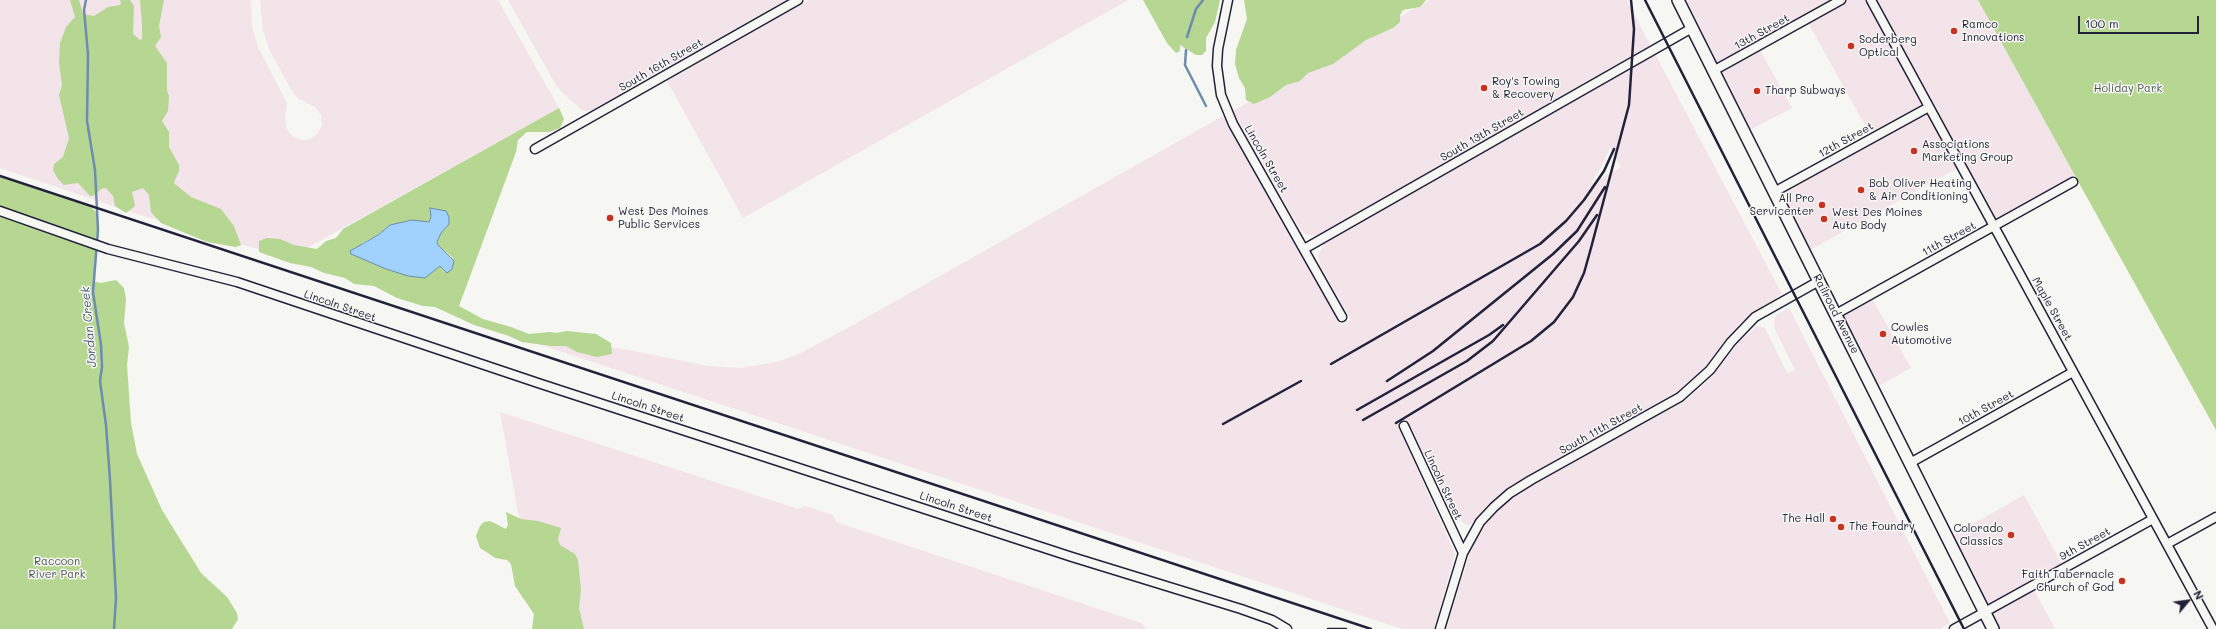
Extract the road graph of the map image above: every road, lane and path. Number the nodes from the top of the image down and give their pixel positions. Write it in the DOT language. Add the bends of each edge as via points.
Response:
graph roads {
  1 [pos="798,0"];
  2 [pos="1228,0"];
  3 [pos="1678,0"];
  4 [pos="1841,0"];
  5 [pos="1871,0"];
  6 [pos="1692,28"];
  7 [pos="1713,71"];
  8 [pos="1929,107"];
  9 [pos="535,149"];
  10 [pos="2073,182"];
  11 [pos="1774,192"];
  12 [pos="0,211"];
  13 [pos="1994,227"];
  14 [pos="1304,249"];
  15 [pos="1819,281"];
  16 [pos="1836,314"];
  17 [pos="1342,317"];
  18 [pos="2073,372"];
  19 [pos="1404,426"];
  20 [pos="1910,463"];
  21 [pos="2216,517"];
  22 [pos="2153,519"];
  23 [pos="2167,544"];
  24 [pos="1463,552"];
  25 [pos="1985,612"];
  26 [pos="1287,629"];
  27 [pos="1440,629"];
  28 [pos="1954,629"];
  29 [pos="1993,629"];
  30 [pos="2213,629"];
  1 -- 9 [label="street, South 16th Street"];
  2 -- 14 [label="street, Lincoln Street" via="1218,49 1220,95 1233,124"];
  3 -- 6 [label="main road, Railroad Avenue"];
  4 -- 7 [label="street, 13th Street"];
  5 -- 8 [label="street, Maple Street"];
  6 -- 7 [label="main road, Railroad Avenue"];
  6 -- 14 [label="street, South 13th Street"];
  7 -- 11 [label="main road, Railroad Avenue"];
  8 -- 11 [label="street, 12th Street"];
  8 -- 13 [label="street, Maple Street"];
  10 -- 13 [label="street, 11th Street"];
  11 -- 15 [label="main road, Railroad Avenue"];
  12 -- 26 [label="street, Lincoln Street" via="108,249 237,282 514,375 1241,609 1272,620"];
  13 -- 16 [label="street, 11th Street"];
  13 -- 18 [label="street, Maple Street"];
  14 -- 17 [label="street, Lincoln Street"];
  15 -- 16 [label="main road, Railroad Avenue"];
  15 -- 24 [label="street, South 11th Street" via="1755,317 1706,374 1680,397 1510,493 1480,522"];
  16 -- 20 [label="main road, Railroad Avenue"];
  18 -- 20 [label="street, 10th Street"];
  18 -- 22 [label="street, Maple Street"];
  19 -- 24 [label="street, Lincoln Street"];
  20 -- 25 [label="main road, Railroad Avenue"];
  21 -- 23 [label="street"];
  22 -- 23 [label="street, Maple Street"];
  22 -- 25 [label="street, 9th Street"];
  23 -- 30 [label="street, Maple Street"];
  24 -- 27 [label="street, South 11th Street"];
  25 -- 28 [label="street, 9th Street"];
  25 -- 29 [label="main road, Railroad Avenue"];
}
